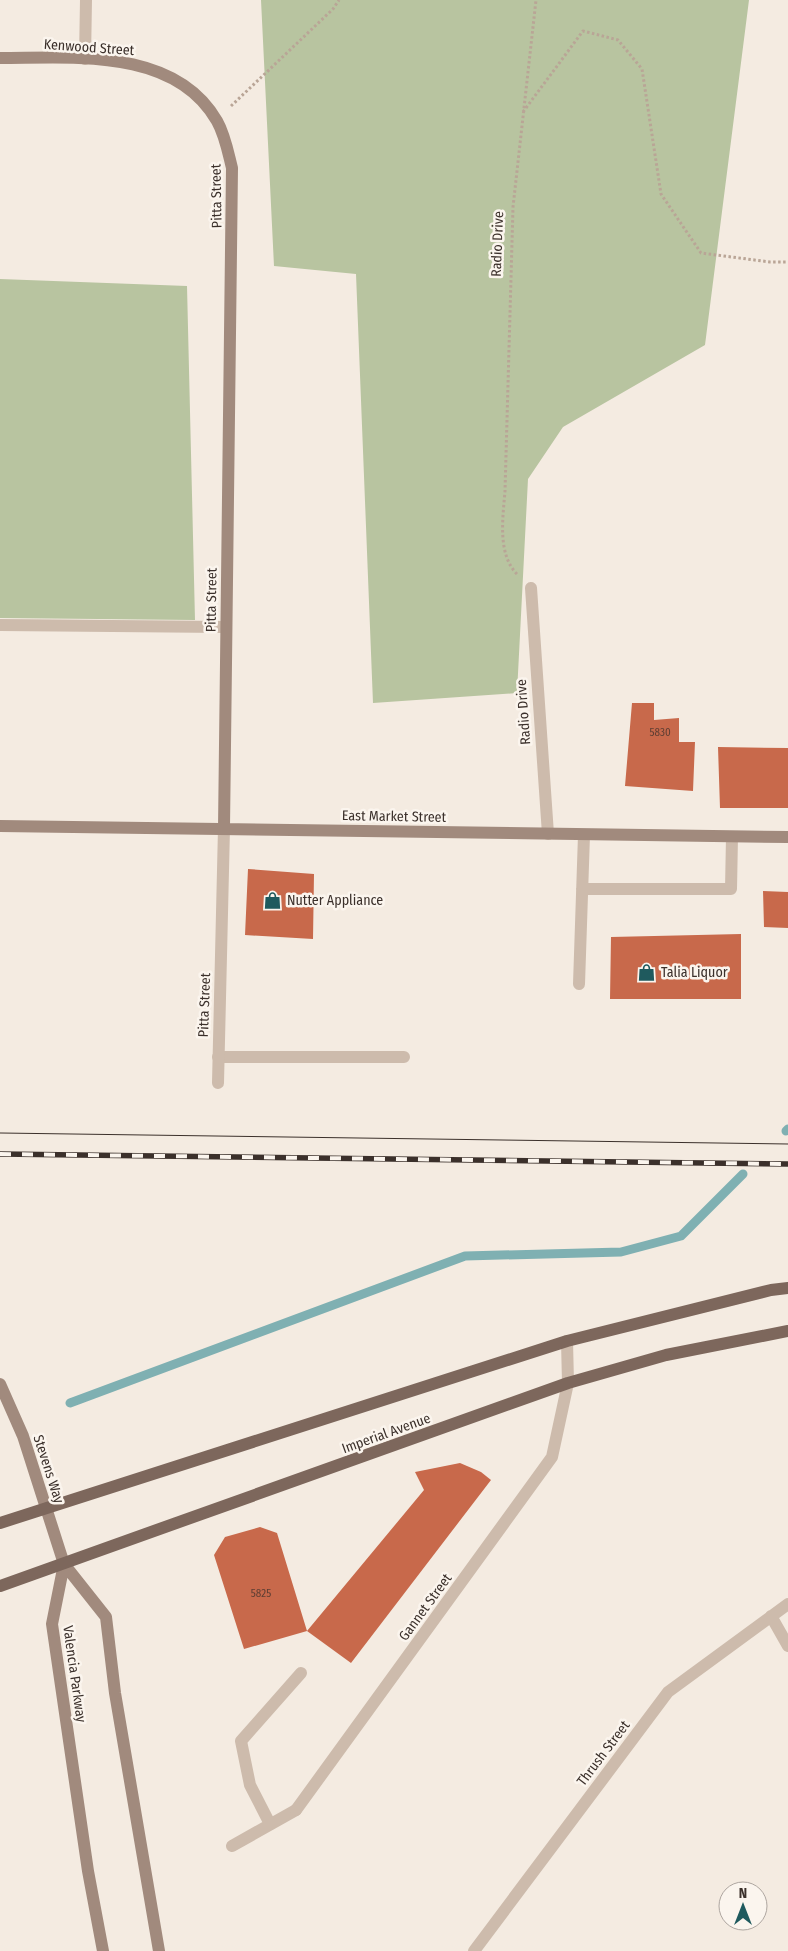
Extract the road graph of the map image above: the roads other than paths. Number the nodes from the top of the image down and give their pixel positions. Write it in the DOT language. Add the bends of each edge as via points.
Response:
graph roads {
  1 [pos="86,0"];
  2 [pos="0,58"];
  3 [pos="85,59"];
  4 [pos="216,120"];
  5 [pos="531,588"];
  6 [pos="0,625"];
  7 [pos="225,627"];
  8 [pos="0,826"];
  9 [pos="224,828"];
  10 [pos="548,834"];
  11 [pos="584,835"];
  12 [pos="732,837"];
  13 [pos="788,837"];
  14 [pos="582,889"];
  15 [pos="580,984"];
  16 [pos="218,1057"];
  17 [pos="404,1057"];
  18 [pos="218,1084"];
  19 [pos="788,1288"];
  20 [pos="788,1331"];
  21 [pos="567,1341"];
  22 [pos="568,1383"];
  23 [pos="0,1384"];
  24 [pos="46,1506"];
  25 [pos="0,1523"];
  26 [pos="64,1564"];
  27 [pos="0,1586"];
  28 [pos="788,1604"];
  29 [pos="771,1616"];
  30 [pos="788,1646"];
  31 [pos="301,1674"];
  32 [pos="270,1824"];
  33 [pos="232,1846"];
  34 [pos="103,1951"];
  35 [pos="159,1951"];
  36 [pos="474,1951"];
  1 -- 3 [label="street"];
  2 -- 3 [label="main road, Kenwood Street"];
  3 -- 4 [label="main road, Kenwood Street" via="143,66 172,77 195,93"];
  4 -- 7 [label="main road, Pitta Street" via="232,168"];
  5 -- 10 [label="street, Radio Drive"];
  6 -- 7 [label="street"];
  7 -- 9 [label="main road, Pitta Street"];
  8 -- 9 [label="main road, East Market Street"];
  9 -- 10 [label="main road, East Market Street"];
  9 -- 16 [label="street, Pitta Street"];
  10 -- 11 [label="main road, East Market Street"];
  11 -- 12 [label="main road, East Market Street"];
  11 -- 14 [label="street"];
  12 -- 13 [label="main road, East Market Street"];
  12 -- 14 [label="street" via="731,889"];
  14 -- 15 [label="street"];
  16 -- 17 [label="street"];
  16 -- 18 [label="street, Pitta Street"];
  19 -- 21 [label="main road"];
  20 -- 22 [label="main road, Imperial Avenue" via="666,1355"];
  21 -- 22 [label="street, Gannet Street"];
  21 -- 24 [label="main road"];
  22 -- 26 [label="main road, Imperial Avenue"];
  22 -- 32 [label="street, Gannet Street" via="552,1457 296,1810"];
  23 -- 24 [label="main road, Stevens Way" via="24,1436"];
  24 -- 25 [label="main road"];
  24 -- 26 [label="main road, Stevens Way"];
  26 -- 27 [label="main road, Imperial Avenue"];
  26 -- 34 [label="main road, Valencia Parkway" via="52,1624"];
  26 -- 35 [label="main road" via="106,1617 115,1694"];
  28 -- 29 [label="street, Thrush Street"];
  29 -- 30 [label="street"];
  29 -- 36 [label="street, Thrush Street" via="668,1692"];
  31 -- 32 [label="street" via="241,1741 250,1785"];
  32 -- 33 [label="street, Gannet Street"];
}
